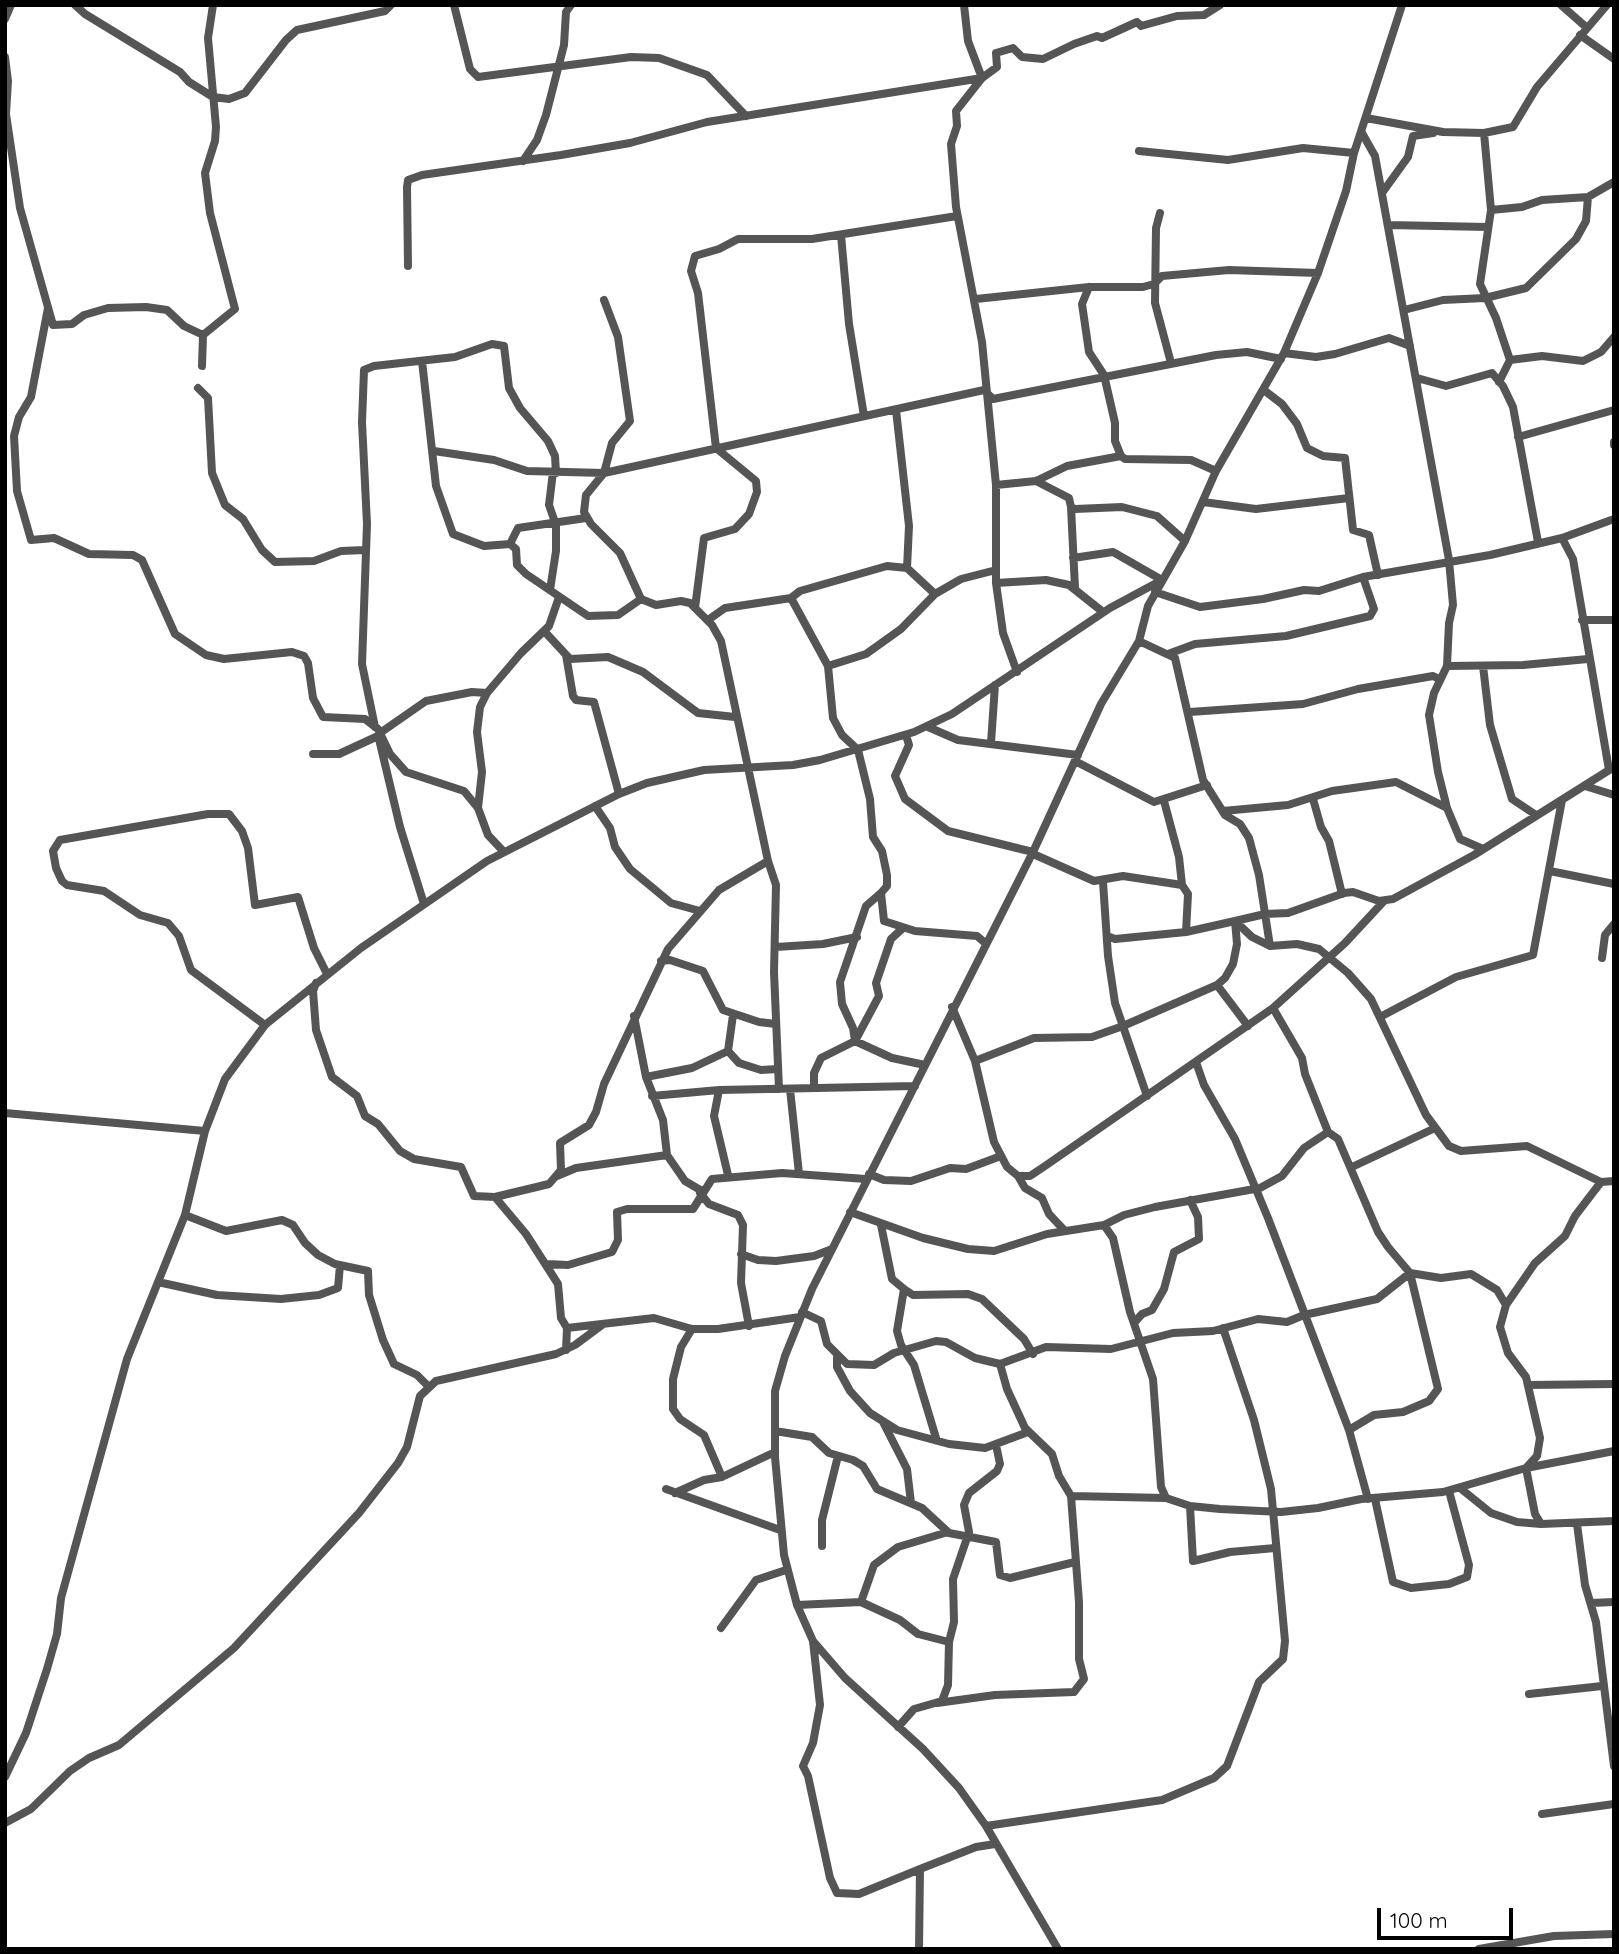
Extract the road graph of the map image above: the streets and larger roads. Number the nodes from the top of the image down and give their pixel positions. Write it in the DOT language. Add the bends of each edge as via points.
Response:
graph roads {
  1 [pos="11,5"];
  2 [pos="75,5"];
  3 [pos="213,5"];
  4 [pos="391,5"];
  5 [pos="454,5"];
  6 [pos="571,5"];
  7 [pos="964,5"];
  8 [pos="1220,5"];
  9 [pos="1402,5"];
  10 [pos="1561,5"];
  11 [pos="1606,5"];
  12 [pos="5,19"];
  13 [pos="1586,27"];
  14 [pos="1580,35"];
  15 [pos="5,57"];
  16 [pos="1614,59"];
  17 [pos="558,67"];
  18 [pos="982,78"];
  19 [pos="213,97"];
  20 [pos="746,116"];
  21 [pos="1366,118"];
  22 [pos="1443,132"];
  23 [pos="1362,133"];
  24 [pos="1484,134"];
  25 [pos="1139,151"];
  26 [pos="1354,153"];
  27 [pos="523,161"];
  28 [pos="1614,182"];
  29 [pos="1382,193"];
  30 [pos="1588,197"];
  31 [pos="1491,210"];
  32 [pos="1160,213"];
  33 [pos="957,216"];
  34 [pos="1388,225"];
  35 [pos="1488,227"];
  36 [pos="841,235"];
  37 [pos="408,266"];
  38 [pos="1318,274"];
  39 [pos="1154,284"];
  40 [pos="1089,287"];
  41 [pos="1485,298"];
  42 [pos="975,299"];
  43 [pos="604,300"];
  44 [pos="48,308"];
  45 [pos="1404,310"];
  46 [pos="203,335"];
  47 [pos="1614,337"];
  48 [pos="1410,346"];
  49 [pos="1283,356"];
  50 [pos="1510,360"];
  51 [pos="422,361"];
  52 [pos="1171,363"];
  53 [pos="202,366"];
  54 [pos="1104,376"];
  55 [pos="1417,378"];
  56 [pos="1499,382"];
  57 [pos="198,388"];
  58 [pos="984,390"];
  59 [pos="1265,391"];
  60 [pos="896,410"];
  61 [pos="1614,410"];
  62 [pos="864,416"];
  63 [pos="1518,437"];
  64 [pos="716,448"];
  65 [pos="434,451"];
  66 [pos="1121,456"];
  67 [pos="1216,471"];
  68 [pos="604,472"];
  69 [pos="555,473"];
  70 [pos="1036,481"];
  71 [pos="996,485"];
  72 [pos="1349,498"];
  73 [pos="1203,502"];
  74 [pos="1071,508"];
  75 [pos="586,518"];
  76 [pos="1614,519"];
  77 [pos="556,524"];
  78 [pos="1562,538"];
  79 [pos="1185,541"];
  80 [pos="1538,542"];
  81 [pos="510,544"];
  82 [pos="365,550"];
  83 [pos="1073,558"];
  84 [pos="1449,560"];
  85 [pos="907,568"];
  86 [pos="996,570"];
  87 [pos="1378,575"];
  88 [pos="1363,577"];
  89 [pos="1162,580"];
  90 [pos="996,583"];
  91 [pos="1075,588"];
  92 [pos="550,590"];
  93 [pos="1155,592"];
  94 [pos="935,594"];
  95 [pos="559,597"];
  96 [pos="791,598"];
  97 [pos="641,599"];
  98 [pos="695,608"];
  99 [pos="1103,612"];
  100 [pos="708,620"];
  101 [pos="1582,620"];
  102 [pos="1614,620"];
  103 [pos="545,632"];
  104 [pos="1139,641"];
  105 [pos="1168,654"];
  106 [pos="566,655"];
  107 [pos="1588,659"];
  108 [pos="828,666"];
  109 [pos="1447,666"];
  110 [pos="1483,666"];
  111 [pos="1017,672"];
  112 [pos="1439,679"];
  113 [pos="995,685"];
  114 [pos="487,693"];
  115 [pos="1190,712"];
  116 [pos="735,716"];
  117 [pos="928,727"];
  118 [pos="378,732"];
  119 [pos="906,735"];
  120 [pos="991,743"];
  121 [pos="858,750"];
  122 [pos="313,754"];
  123 [pos="1076,758"];
  124 [pos="749,766"];
  125 [pos="1611,768"];
  126 [pos="1207,785"];
  127 [pos="1585,786"];
  128 [pos="620,793"];
  129 [pos="1614,795"];
  130 [pos="1313,799"];
  131 [pos="1562,800"];
  132 [pos="1164,801"];
  133 [pos="595,806"];
  134 [pos="478,808"];
  135 [pos="1447,808"];
  136 [pos="1223,811"];
  137 [pos="1536,815"];
  138 [pos="1483,849"];
  139 [pos="504,852"];
  140 [pos="1032,853"];
  141 [pos="768,861"];
  142 [pos="1550,871"];
  143 [pos="1103,882"];
  144 [pos="1614,884"];
  145 [pos="1182,885"];
  146 [pos="881,893"];
  147 [pos="1342,894"];
  148 [pos="1384,901"];
  149 [pos="424,904"];
  150 [pos="700,911"];
  151 [pos="1265,914"];
  152 [pos="1236,921"];
  153 [pos="1614,924"];
  154 [pos="903,928"];
  155 [pos="1186,932"];
  156 [pos="1107,936"];
  157 [pos="857,937"];
  158 [pos="984,942"];
  159 [pos="1270,946"];
  160 [pos="776,947"];
  161 [pos="1328,956"];
  162 [pos="1602,958"];
  163 [pos="661,961"];
  164 [pos="327,974"];
  165 [pos="316,982"];
  166 [pos="1217,985"];
  167 [pos="952,1007"];
  168 [pos="1273,1008"];
  169 [pos="733,1014"];
  170 [pos="634,1016"];
  171 [pos="1380,1017"];
  172 [pos="776,1024"];
  173 [pos="265,1025"];
  174 [pos="1123,1026"];
  175 [pos="1248,1026"];
  176 [pos="855,1041"];
  177 [pos="728,1051"];
  178 [pos="975,1061"];
  179 [pos="1196,1062"];
  180 [pos="925,1065"];
  181 [pos="778,1069"];
  182 [pos="646,1077"];
  183 [pos="915,1086"];
  184 [pos="814,1088"];
  185 [pos="779,1089"];
  186 [pos="790,1089"];
  187 [pos="719,1090"];
  188 [pos="652,1096"];
  189 [pos="1147,1096"];
  190 [pos="5,1113"];
  191 [pos="1433,1129"];
  192 [pos="205,1131"];
  193 [pos="1328,1132"];
  194 [pos="667,1155"];
  195 [pos="1001,1156"];
  196 [pos="1352,1167"];
  197 [pos="799,1174"];
  198 [pos="729,1175"];
  199 [pos="1018,1176"];
  200 [pos="868,1177"];
  201 [pos="552,1179"];
  202 [pos="1614,1181"];
  203 [pos="1601,1182"];
  204 [pos="1255,1189"];
  205 [pos="701,1192"];
  206 [pos="495,1196"];
  207 [pos="1191,1200"];
  208 [pos="850,1212"];
  209 [pos="185,1215"];
  210 [pos="881,1225"];
  211 [pos="1104,1225"];
  212 [pos="1065,1231"];
  213 [pos="832,1249"];
  214 [pos="741,1254"];
  215 [pos="547,1264"];
  216 [pos="340,1265"];
  217 [pos="1410,1273"];
  218 [pos="158,1282"];
  219 [pos="904,1289"];
  220 [pos="1506,1305"];
  221 [pos="801,1314"];
  222 [pos="1304,1315"];
  223 [pos="1134,1324"];
  224 [pos="602,1325"];
  225 [pos="749,1326"];
  226 [pos="567,1328"];
  227 [pos="1223,1328"];
  228 [pos="692,1329"];
  229 [pos="1141,1342"];
  230 [pos="566,1350"];
  231 [pos="905,1350"];
  232 [pos="1033,1354"];
  233 [pos="837,1357"];
  234 [pos="1000,1364"];
  235 [pos="1614,1384"];
  236 [pos="1528,1385"];
  237 [pos="429,1387"];
  238 [pos="883,1422"];
  239 [pos="1349,1430"];
  240 [pos="775,1432"];
  241 [pos="1028,1432"];
  242 [pos="936,1438"];
  243 [pos="996,1445"];
  244 [pos="1614,1451"];
  245 [pos="775,1452"];
  246 [pos="838,1456"];
  247 [pos="1526,1468"];
  248 [pos="722,1477"];
  249 [pos="1460,1488"];
  250 [pos="666,1489"];
  251 [pos="1449,1491"];
  252 [pos="675,1493"];
  253 [pos="1071,1496"];
  254 [pos="1166,1498"];
  255 [pos="1372,1499"];
  256 [pos="911,1503"];
  257 [pos="1190,1506"];
  258 [pos="1272,1512"];
  259 [pos="1614,1521"];
  260 [pos="1541,1524"];
  261 [pos="1577,1524"];
  262 [pos="780,1530"];
  263 [pos="948,1532"];
  264 [pos="966,1538"];
  265 [pos="822,1546"];
  266 [pos="1275,1548"];
  267 [pos="1075,1562"];
  268 [pos="786,1570"];
  269 [pos="861,1602"];
  270 [pos="1614,1602"];
  271 [pos="1591,1603"];
  272 [pos="797,1605"];
  273 [pos="721,1628"];
  274 [pos="813,1641"];
  275 [pos="949,1642"];
  276 [pos="1602,1686"];
  277 [pos="1529,1694"];
  278 [pos="937,1703"];
  279 [pos="898,1727"];
  280 [pos="1614,1766"];
  281 [pos="5,1777"];
  282 [pos="1614,1804"];
  283 [pos="1542,1814"];
  284 [pos="5,1823"];
  285 [pos="986,1826"];
  286 [pos="995,1844"];
  287 [pos="920,1869"];
  288 [pos="1614,1934"];
  289 [pos="919,1949"];
  290 [pos="1058,1949"];
  291 [pos="1479,1949"];
  1 -- 12 [label="street"];
  2 -- 19 [label="street"];
  3 -- 19 [label="street" via="208,38"];
  4 -- 19 [label="street" via="386,11 297,30 246,93 229,99"];
  5 -- 17 [label="street" via="473,75 490,77"];
  6 -- 17 [label="street"];
  7 -- 18 [label="street" via="968,41"];
  8 -- 18 [label="street" via="1204,15 1177,16 1141,26 1136,22 1043,59 1021,57 1013,48 996,53 996,67"];
  9 -- 21 [label="street"];
  10 -- 13 [label="street"];
  11 -- 13 [label="street"];
  13 -- 14 [label="street"];
  14 -- 16 [label="street"];
  14 -- 24 [label="street" via="1531,95 1517,124"];
  15 -- 44 [label="street" via="6,114 20,208"];
  17 -- 20 [label="street" via="659,58 707,75"];
  17 -- 27 [label="street" via="537,140"];
  18 -- 20 [label="street"];
  18 -- 33 [label="street" via="956,111 951,144"];
  19 -- 46 [label="street" via="215,141 205,173 210,213 235,309"];
  20 -- 27 [label="street" via="631,143"];
  21 -- 22 [label="street"];
  21 -- 23 [label="street"];
  22 -- 24 [label="street"];
  22 -- 29 [label="street" via="1413,136 1408,157"];
  23 -- 26 [label="street"];
  23 -- 29 [label="street" via="1375,156"];
  24 -- 31 [label="street"];
  25 -- 26 [label="street" via="1228,160 1303,148"];
  26 -- 38 [label="street"];
  27 -- 37 [label="street" via="422,174 408,180"];
  28 -- 30 [label="street"];
  29 -- 34 [label="street"];
  30 -- 31 [label="street"];
  30 -- 41 [label="street" via="1586,220 1576,240 1553,264 1526,288"];
  31 -- 35 [label="street"];
  32 -- 39 [label="street"];
  33 -- 36 [label="street"];
  33 -- 42 [label="street"];
  34 -- 35 [label="street"];
  34 -- 45 [label="street"];
  35 -- 41 [label="street" via="1480,284"];
  36 -- 62 [label="street"];
  36 -- 64 [label="street" via="738,239 695,256 691,271 698,293"];
  38 -- 39 [label="street" via="1229,270 1162,276"];
  38 -- 49 [label="street"];
  39 -- 40 [label="street"];
  39 -- 52 [label="street"];
  40 -- 42 [label="street"];
  40 -- 54 [label="street" via="1082,304 1088,352"];
  41 -- 45 [label="street" via="1443,300"];
  41 -- 50 [label="street"];
  42 -- 58 [label="street"];
  43 -- 68 [label="street" via="618,337 630,421 612,443"];
  44 -- 46 [label="street" via="54,325 72,324 108,308 167,310"];
  44 -- 118 [label="street" via="31,397 14,436 17,491 32,540 54,538 99,557 133,555 148,572 175,634 187,643 206,655 225,659 292,652 304,656 313,698 323,717 360,717"];
  45 -- 48 [label="street"];
  46 -- 53 [label="street"];
  47 -- 50 [label="street" via="1601,352 1583,361 1542,355"];
  48 -- 49 [label="street" via="1389,338 1347,352"];
  48 -- 55 [label="street"];
  49 -- 52 [label="street" via="1247,352"];
  49 -- 59 [label="street"];
  50 -- 56 [label="street"];
  51 -- 65 [label="street"];
  51 -- 69 [label="street" via="455,357 492,344 504,346 509,388 548,441 555,456"];
  51 -- 82 [label="street" via="364,370"];
  52 -- 54 [label="street"];
  54 -- 58 [label="street" via="993,399"];
  54 -- 66 [label="street"];
  55 -- 56 [label="street" via="1454,386 1492,373"];
  55 -- 84 [label="street"];
  56 -- 63 [label="street" via="1513,407"];
  57 -- 82 [label="street" via="208,398 212,473 225,505 243,519 262,550 275,562 314,561 341,551"];
  58 -- 60 [label="street"];
  58 -- 71 [label="street"];
  59 -- 67 [label="street"];
  59 -- 72 [label="street" via="1297,424 1307,448 1323,456 1345,458"];
  60 -- 62 [label="street"];
  60 -- 85 [label="street" via="909,526"];
  61 -- 63 [label="street"];
  62 -- 64 [label="street"];
  63 -- 80 [label="street"];
  64 -- 68 [label="street"];
  64 -- 98 [label="street" via="756,481 757,492 749,514 735,529 704,538"];
  65 -- 69 [label="street"];
  65 -- 81 [label="street" via="436,486 453,534 484,546"];
  66 -- 67 [label="street" via="1191,460"];
  66 -- 70 [label="street" via="1067,466"];
  67 -- 73 [label="street"];
  68 -- 69 [label="street"];
  68 -- 75 [label="street" via="586,495"];
  69 -- 77 [label="street" via="549,505"];
  70 -- 71 [label="street"];
  70 -- 74 [label="street" via="1069,498"];
  71 -- 86 [label="street"];
  72 -- 73 [label="street" via="1256,509"];
  72 -- 87 [label="street" via="1353,530 1369,535"];
  73 -- 79 [label="street"];
  74 -- 79 [label="street" via="1122,507 1157,516"];
  74 -- 83 [label="street"];
  75 -- 77 [label="street"];
  75 -- 97 [label="street" via="620,553"];
  76 -- 78 [label="street"];
  77 -- 81 [label="street" via="532,523 518,528"];
  77 -- 92 [label="street"];
  78 -- 80 [label="street"];
  78 -- 101 [label="street" via="1573,559"];
  79 -- 89 [label="street"];
  80 -- 84 [label="street"];
  81 -- 92 [label="street" via="516,549 517,565"];
  82 -- 118 [label="street" via="362,664"];
  83 -- 89 [label="street" via="1113,552"];
  83 -- 91 [label="street"];
  84 -- 87 [label="street"];
  84 -- 109 [label="street" via="1453,605"];
  85 -- 94 [label="street"];
  85 -- 96 [label="street" via="887,566 800,591"];
  86 -- 90 [label="street"];
  86 -- 94 [label="street" via="961,579"];
  87 -- 88 [label="street"];
  88 -- 93 [label="street" via="1319,591 1200,607"];
  88 -- 105 [label="street" via="1374,609 1370,616 1286,636 1195,644"];
  89 -- 93 [label="street"];
  89 -- 99 [label="street"];
  90 -- 91 [label="street" via="1046,580"];
  90 -- 111 [label="street" via="1003,634"];
  91 -- 99 [label="street"];
  92 -- 95 [label="street"];
  93 -- 104 [label="street"];
  94 -- 108 [label="street" via="888,640 866,654"];
  95 -- 97 [label="street" via="596,617 626,612"];
  95 -- 103 [label="street"];
  96 -- 100 [label="street" via="725,608"];
  96 -- 108 [label="street"];
  97 -- 98 [label="street" via="656,605 685,601"];
  98 -- 100 [label="street"];
  99 -- 111 [label="street"];
  100 -- 116 [label="street" via="721,641"];
  101 -- 102 [label="street"];
  101 -- 107 [label="street"];
  103 -- 106 [label="street"];
  103 -- 114 [label="street"];
  104 -- 105 [label="street"];
  104 -- 123 [label="street" via="1101,704"];
  105 -- 115 [label="street" via="1175,658"];
  106 -- 116 [label="street" via="570,659 608,657 643,672 698,713"];
  106 -- 128 [label="street" via="573,696 594,702"];
  107 -- 110 [label="street"];
  107 -- 125 [label="street"];
  108 -- 121 [label="street" via="833,718"];
  109 -- 110 [label="street"];
  109 -- 112 [label="street"];
  110 -- 137 [label="street" via="1490,725 1511,799"];
  111 -- 113 [label="street"];
  112 -- 115 [label="street" via="1433,676 1358,689 1303,704"];
  112 -- 135 [label="street" via="1429,715"];
  113 -- 117 [label="street"];
  113 -- 120 [label="street"];
  114 -- 118 [label="street" via="426,701"];
  114 -- 134 [label="street" via="477,717 482,772"];
  115 -- 126 [label="street"];
  116 -- 124 [label="street"];
  117 -- 119 [label="street"];
  117 -- 120 [label="street" via="948,737"];
  118 -- 122 [label="street" via="339,754"];
  118 -- 134 [label="street" via="406,772 464,791"];
  118 -- 149 [label="street"];
  119 -- 121 [label="street"];
  119 -- 140 [label="street" via="909,745 895,776 905,799 948,831"];
  120 -- 123 [label="street"];
  121 -- 124 [label="street" via="793,765"];
  121 -- 146 [label="street" via="870,799 873,837 882,851 887,875"];
  123 -- 132 [label="street" via="1154,802"];
  123 -- 140 [label="street"];
  124 -- 128 [label="street" via="688,772"];
  124 -- 141 [label="street"];
  125 -- 127 [label="street"];
  126 -- 132 [label="street"];
  126 -- 136 [label="street"];
  127 -- 129 [label="street"];
  127 -- 131 [label="street"];
  128 -- 133 [label="street"];
  130 -- 135 [label="street" via="1332,791 1396,782"];
  130 -- 136 [label="street"];
  130 -- 147 [label="street"];
  131 -- 137 [label="street"];
  131 -- 142 [label="street"];
  132 -- 145 [label="street"];
  133 -- 139 [label="street"];
  133 -- 150 [label="street" via="630,869 671,903"];
  134 -- 139 [label="street" via="488,835"];
  135 -- 138 [label="street" via="1460,839"];
  136 -- 151 [label="street" via="1249,838"];
  137 -- 138 [label="street"];
  138 -- 148 [label="street"];
  139 -- 149 [label="street"];
  140 -- 143 [label="street"];
  140 -- 158 [label="street"];
  141 -- 150 [label="street" via="719,890"];
  141 -- 160 [label="street" via="776,885"];
  142 -- 144 [label="street"];
  142 -- 171 [label="street" via="1530,958 1456,977"];
  143 -- 145 [label="street" via="1123,876"];
  143 -- 156 [label="street"];
  145 -- 155 [label="street" via="1188,894"];
  146 -- 154 [label="street" via="884,921"];
  146 -- 157 [label="street" via="866,906"];
  147 -- 148 [label="street" via="1353,892"];
  147 -- 151 [label="street" via="1288,913"];
  148 -- 161 [label="street"];
  149 -- 164 [label="street"];
  150 -- 163 [label="street"];
  151 -- 152 [label="street"];
  151 -- 159 [label="street"];
  152 -- 155 [label="street"];
  152 -- 159 [label="street"];
  152 -- 166 [label="street" via="1233,964"];
  153 -- 162 [label="street" via="1605,935"];
  154 -- 158 [label="street" via="977,936"];
  154 -- 176 [label="street" via="891,939 878,975 879,996"];
  155 -- 156 [label="street"];
  156 -- 174 [label="street" via="1115,1003"];
  157 -- 160 [label="street"];
  157 -- 176 [label="street" via="840,982"];
  158 -- 167 [label="street"];
  159 -- 161 [label="street" via="1309,945"];
  160 -- 172 [label="street"];
  161 -- 168 [label="street"];
  161 -- 171 [label="street" via="1371,999"];
  163 -- 169 [label="street" via="703,971 723,1010"];
  163 -- 170 [label="street"];
  164 -- 165 [label="street"];
  164 -- 173 [label="street" via="298,898 255,905 248,848 229,814 60,840 53,851 62,881 104,891 140,915 168,923 191,970"];
  165 -- 173 [label="street"];
  165 -- 206 [label="street" via="316,1030 332,1077 358,1096 365,1116 378,1124 400,1151 414,1159 461,1167 474,1196"];
  166 -- 174 [label="street"];
  166 -- 175 [label="street"];
  167 -- 178 [label="street"];
  167 -- 180 [label="street"];
  168 -- 175 [label="street"];
  168 -- 193 [label="street" via="1302,1058"];
  169 -- 172 [label="street"];
  169 -- 177 [label="street"];
  170 -- 182 [label="street"];
  170 -- 201 [label="street" via="596,1112 589,1125 560,1143 561,1170"];
  171 -- 191 [label="street"];
  172 -- 181 [label="street"];
  173 -- 192 [label="street" via="225,1079"];
  174 -- 178 [label="street" via="1092,1037 1034,1038"];
  174 -- 189 [label="street"];
  175 -- 179 [label="street"];
  176 -- 180 [label="street" via="892,1058"];
  176 -- 184 [label="street" via="821,1058"];
  177 -- 181 [label="street" via="739,1063 761,1070"];
  177 -- 182 [label="street" via="692,1068"];
  178 -- 195 [label="street"];
  179 -- 189 [label="street"];
  179 -- 204 [label="street"];
  180 -- 183 [label="street"];
  181 -- 185 [label="street"];
  182 -- 188 [label="street"];
  183 -- 184 [label="street"];
  183 -- 200 [label="street"];
  184 -- 186 [label="street"];
  185 -- 186 [label="street"];
  185 -- 187 [label="street"];
  186 -- 197 [label="street"];
  187 -- 188 [label="street"];
  187 -- 198 [label="street" via="714,1116"];
  188 -- 194 [label="street" via="663,1120"];
  189 -- 199 [label="street" via="1030,1176"];
  190 -- 192 [label="street"];
  191 -- 196 [label="street"];
  191 -- 203 [label="street" via="1455,1149 1527,1146"];
  192 -- 209 [label="street"];
  193 -- 196 [label="street" via="1338,1139"];
  193 -- 204 [label="street" via="1304,1148 1282,1176"];
  194 -- 201 [label="street" via="576,1168"];
  194 -- 205 [label="street" via="685,1181"];
  195 -- 199 [label="street"];
  195 -- 200 [label="street" via="911,1181"];
  196 -- 217 [label="street" via="1378,1232"];
  197 -- 198 [label="street"];
  197 -- 200 [label="street"];
  198 -- 205 [label="street" via="712,1179"];
  199 -- 212 [label="street" via="1042,1198"];
  200 -- 208 [label="street"];
  201 -- 206 [label="street" via="538,1188"];
  202 -- 203 [label="street"];
  203 -- 220 [label="street" via="1565,1236 1535,1263"];
  204 -- 207 [label="street"];
  204 -- 222 [label="street"];
  205 -- 214 [label="street" via="709,1204 738,1215 743,1225"];
  205 -- 215 [label="street" via="693,1209 621,1210 615,1216 615,1250 568,1265"];
  206 -- 215 [label="street"];
  207 -- 211 [label="street" via="1124,1215"];
  207 -- 223 [label="street" via="1199,1239 1174,1252 1164,1289 1152,1310"];
  208 -- 210 [label="street"];
  208 -- 213 [label="street"];
  209 -- 216 [label="street" via="226,1231 282,1220 318,1255"];
  209 -- 218 [label="street"];
  210 -- 212 [label="street" via="968,1249 994,1251"];
  210 -- 219 [label="street" via="892,1279"];
  211 -- 212 [label="street"];
  211 -- 223 [label="street" via="1113,1238"];
  213 -- 214 [label="street" via="776,1261"];
  213 -- 221 [label="street"];
  214 -- 225 [label="street"];
  215 -- 226 [label="street" via="561,1292 561,1318"];
  216 -- 218 [label="street" via="338,1288 281,1299 217,1295"];
  216 -- 237 [label="street" via="368,1271 369,1294 394,1364"];
  217 -- 220 [label="street" via="1441,1278 1471,1274 1497,1290"];
  217 -- 222 [label="street" via="1377,1299"];
  217 -- 239 [label="street" via="1438,1389 1429,1401 1403,1412 1374,1415"];
  218 -- 281 [label="street" via="127,1359 61,1598 53,1648 26,1733"];
  219 -- 231 [label="street" via="897,1331"];
  219 -- 232 [label="street" via="913,1295 968,1294 982,1299 1024,1339"];
  220 -- 236 [label="street" via="1500,1317 1502,1338"];
  221 -- 225 [label="street"];
  221 -- 233 [label="street" via="821,1321 827,1344"];
  221 -- 240 [label="street" via="775,1391"];
  222 -- 227 [label="street" via="1287,1322 1258,1320"];
  222 -- 239 [label="street"];
  223 -- 229 [label="street"];
  224 -- 226 [label="street"];
  224 -- 228 [label="street" via="654,1318"];
  224 -- 230 [label="street"];
  225 -- 228 [label="street"];
  226 -- 230 [label="street"];
  227 -- 229 [label="street"];
  227 -- 258 [label="street" via="1254,1420"];
  228 -- 248 [label="street" via="681,1347 673,1379 673,1409 704,1435"];
  229 -- 232 [label="street" via="1111,1349 1059,1346"];
  229 -- 254 [label="street" via="1153,1379 1161,1487"];
  230 -- 237 [label="street" via="449,1376"];
  231 -- 233 [label="street" via="874,1365 853,1366"];
  231 -- 234 [label="street" via="946,1342 975,1358"];
  231 -- 242 [label="street" via="914,1365"];
  232 -- 234 [label="street"];
  233 -- 238 [label="street" via="837,1367 850,1391"];
  234 -- 241 [label="street"];
  235 -- 236 [label="street"];
  236 -- 247 [label="street" via="1540,1445"];
  237 -- 284 [label="street" via="420,1396 407,1447 398,1463 359,1513 233,1648 119,1745 69,1771 31,1810"];
  238 -- 242 [label="street" via="897,1430"];
  238 -- 256 [label="street" via="907,1469"];
  239 -- 255 [label="street"];
  240 -- 245 [label="street"];
  240 -- 246 [label="street" via="812,1437"];
  241 -- 243 [label="street"];
  241 -- 253 [label="street" via="1052,1454"];
  242 -- 243 [label="street" via="966,1446"];
  243 -- 264 [label="street" via="997,1471 969,1493 964,1505"];
  244 -- 247 [label="street"];
  245 -- 248 [label="street"];
  245 -- 262 [label="street"];
  246 -- 256 [label="street" via="863,1466 877,1489"];
  246 -- 265 [label="street" via="822,1520"];
  247 -- 249 [label="street"];
  247 -- 260 [label="street"];
  248 -- 252 [label="street"];
  249 -- 251 [label="street"];
  249 -- 260 [label="street" via="1491,1513"];
  250 -- 252 [label="street"];
  251 -- 255 [label="street"];
  251 -- 255 [label="street" via="1469,1565 1467,1577 1411,1588 1393,1582"];
  252 -- 262 [label="street"];
  253 -- 254 [label="street"];
  253 -- 267 [label="street"];
  254 -- 257 [label="street"];
  255 -- 258 [label="street"];
  256 -- 263 [label="street"];
  257 -- 258 [label="street"];
  257 -- 266 [label="street" via="1193,1561"];
  258 -- 266 [label="street"];
  259 -- 261 [label="street"];
  260 -- 261 [label="street"];
  261 -- 271 [label="street"];
  262 -- 268 [label="street"];
  263 -- 264 [label="street"];
  263 -- 269 [label="street" via="898,1547 874,1565"];
  264 -- 267 [label="street" via="996,1542 1000,1576 1010,1578"];
  264 -- 275 [label="street" via="953,1579 954,1622"];
  266 -- 285 [label="street" via="1283,1659 1259,1682 1227,1766 1214,1778 1162,1800"];
  267 -- 278 [label="street" via="1084,1679 1074,1692"];
  268 -- 272 [label="street"];
  268 -- 273 [label="street" via="756,1580"];
  269 -- 272 [label="street"];
  269 -- 275 [label="street" via="919,1634"];
  270 -- 271 [label="street"];
  271 -- 276 [label="street"];
  272 -- 274 [label="street"];
  274 -- 279 [label="street"];
  274 -- 287 [label="street" via="820,1705 803,1766 833,1885 837,1893 859,1894"];
  275 -- 278 [label="street" via="948,1685"];
  276 -- 277 [label="street"];
  276 -- 280 [label="street"];
  278 -- 279 [label="street" via="914,1709"];
  279 -- 285 [label="street" via="945,1772"];
  282 -- 283 [label="street"];
  285 -- 286 [label="street"];
  286 -- 287 [label="street"];
  286 -- 290 [label="street"];
  287 -- 289 [label="street"];
  288 -- 291 [label="street" via="1554,1936"];
}
